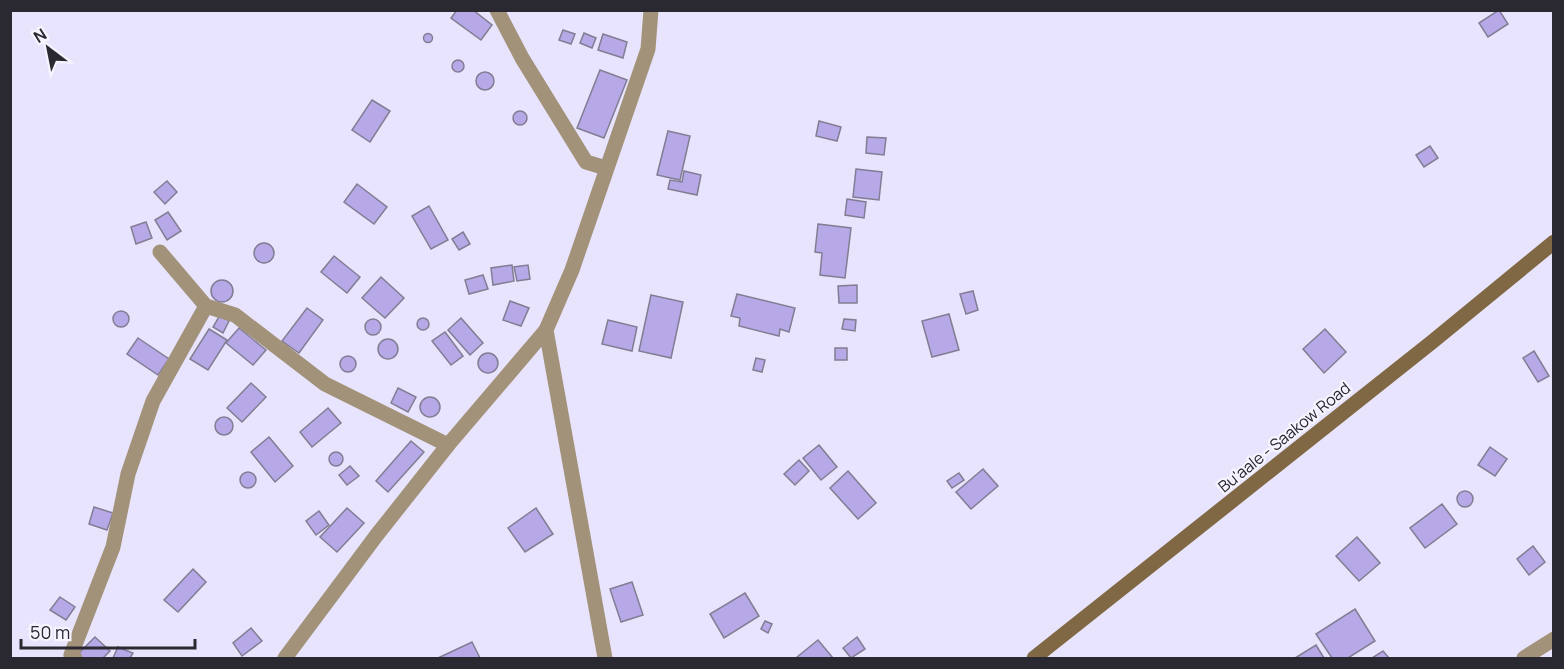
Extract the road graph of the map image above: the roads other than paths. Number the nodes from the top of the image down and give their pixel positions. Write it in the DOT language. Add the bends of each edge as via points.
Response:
graph roads {
  1 [pos="497,10"];
  2 [pos="651,10"];
  3 [pos="606,168"];
  4 [pos="1554,242"];
  5 [pos="160,252"];
  6 [pos="206,306"];
  7 [pos="546,330"];
  8 [pos="448,445"];
  9 [pos="1554,639"];
  10 [pos="75,658"];
  11 [pos="285,658"];
  12 [pos="605,658"];
  13 [pos="1034,658"];
  14 [pos="1524,658"];
  1 -- 3 [label="street" via="586,162"];
  2 -- 3 [label="street" via="648,49"];
  3 -- 7 [label="street" via="572,270"];
  4 -- 13 [label="main road, Bu'aale - Saakow Road"];
  5 -- 6 [label="street"];
  6 -- 8 [label="street" via="235,315 325,384"];
  6 -- 10 [label="street" via="153,401 128,474 113,547 71,655"];
  7 -- 8 [label="street"];
  7 -- 12 [label="street"];
  8 -- 11 [label="street"];
  9 -- 14 [label="street"];
}
